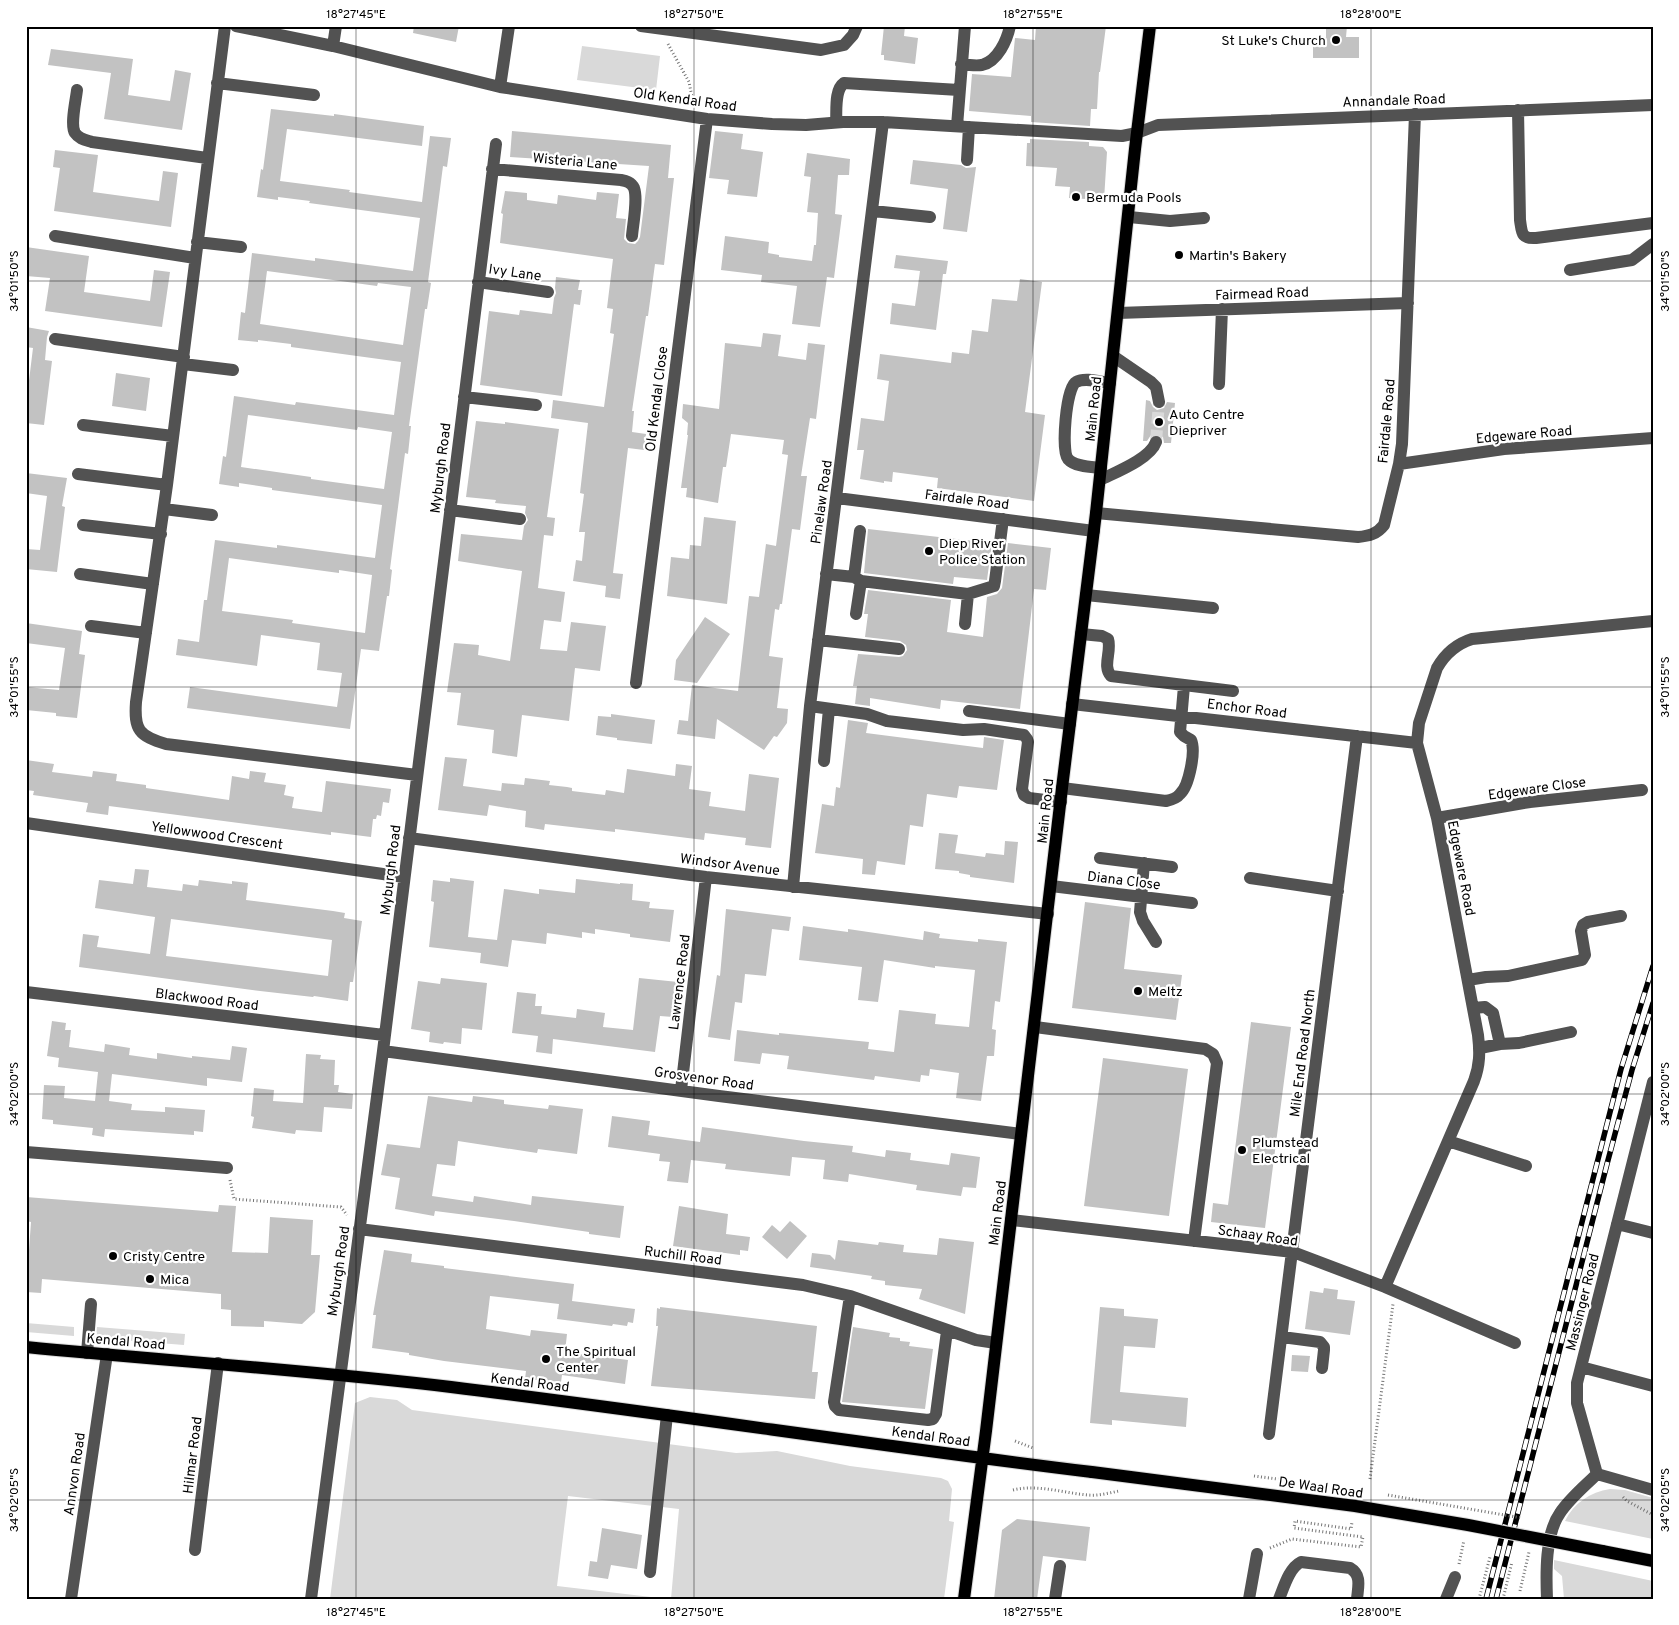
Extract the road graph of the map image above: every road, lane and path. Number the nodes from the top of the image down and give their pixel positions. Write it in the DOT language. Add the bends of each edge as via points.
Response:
graph roads {
  1 [pos="225,26"];
  2 [pos="236,26"];
  3 [pos="336,26"];
  4 [pos="509,26"];
  5 [pos="641,26"];
  6 [pos="857,26"];
  7 [pos="965,26"];
  8 [pos="1010,26"];
  9 [pos="1150,26"];
  10 [pos="686,29"];
  11 [pos="668,30"];
  12 [pos="333,46"];
  13 [pos="961,64"];
  14 [pos="217,83"];
  15 [pos="500,87"];
  16 [pos="77,90"];
  17 [pos="959,90"];
  18 [pos="314,95"];
  19 [pos="693,102"];
  20 [pos="1653,105"];
  21 [pos="1518,110"];
  22 [pos="1415,114"];
  23 [pos="707,118"];
  24 [pos="836,122"];
  25 [pos="883,122"];
  26 [pos="963,127"];
  27 [pos="1137,133"];
  28 [pos="496,144"];
  29 [pos="207,158"];
  30 [pos="967,160"];
  31 [pos="492,169"];
  32 [pos="873,211"];
  33 [pos="930,217"];
  34 [pos="1129,217"];
  35 [pos="1204,218"];
  36 [pos="1653,223"];
  37 [pos="55,236"];
  38 [pos="632,236"];
  39 [pos="197,242"];
  40 [pos="1653,244"];
  41 [pos="242,247"];
  42 [pos="195,258"];
  43 [pos="1570,270"];
  44 [pos="478,282"];
  45 [pos="548,292"];
  46 [pos="1408,303"];
  47 [pos="1222,309"];
  48 [pos="1118,313"];
  49 [pos="55,340"];
  50 [pos="1113,356"];
  51 [pos="183,361"];
  52 [pos="233,370"];
  53 [pos="1110,382"];
  54 [pos="1219,384"];
  55 [pos="464,396"];
  56 [pos="1159,402"];
  57 [pos="536,405"];
  58 [pos="83,425"];
  59 [pos="173,436"];
  60 [pos="1653,438"];
  61 [pos="1156,442"];
  62 [pos="1399,464"];
  63 [pos="78,474"];
  64 [pos="1100,474"];
  65 [pos="167,485"];
  66 [pos="837,498"];
  67 [pos="164,509"];
  68 [pos="450,510"];
  69 [pos="1096,513"];
  70 [pos="212,515"];
  71 [pos="520,519"];
  72 [pos="1003,519"];
  73 [pos="83,525"];
  74 [pos="860,531"];
  75 [pos="1094,531"];
  76 [pos="161,534"];
  77 [pos="80,574"];
  78 [pos="826,574"];
  79 [pos="857,579"];
  80 [pos="153,584"];
  81 [pos="968,594"];
  82 [pos="1086,595"];
  83 [pos="1213,608"];
  84 [pos="856,614"];
  85 [pos="1653,622"];
  86 [pos="965,624"];
  87 [pos="91,626"];
  88 [pos="146,633"];
  89 [pos="1081,634"];
  90 [pos="818,640"];
  91 [pos="898,649"];
  92 [pos="636,683"];
  93 [pos="1184,686"];
  94 [pos="1233,691"];
  95 [pos="1072,704"];
  96 [pos="810,706"];
  97 [pos="829,709"];
  98 [pos="969,711"];
  99 [pos="1181,716"];
  100 [pos="1070,724"];
  101 [pos="1357,736"];
  102 [pos="1418,743"];
  103 [pos="824,761"];
  104 [pos="417,775"];
  105 [pos="1062,788"];
  106 [pos="1642,790"];
  107 [pos="1060,802"];
  108 [pos="1437,818"];
  109 [pos="26,823"];
  110 [pos="409,838"];
  111 [pos="1100,858"];
  112 [pos="1144,863"];
  113 [pos="1172,867"];
  114 [pos="404,877"];
  115 [pos="706,877"];
  116 [pos="1250,878"];
  117 [pos="1051,886"];
  118 [pos="793,887"];
  119 [pos="1338,890"];
  120 [pos="1140,897"];
  121 [pos="1192,903"];
  122 [pos="1048,914"];
  123 [pos="1621,916"];
  124 [pos="1156,942"];
  125 [pos="1468,980"];
  126 [pos="26,992"];
  127 [pos="1473,1008"];
  128 [pos="1035,1028"];
  129 [pos="1571,1032"];
  130 [pos="384,1035"];
  131 [pos="1500,1044"];
  132 [pos="1480,1048"];
  133 [pos="382,1051"];
  134 [pos="1653,1082"];
  135 [pos="681,1090"];
  136 [pos="1021,1134"];
  137 [pos="1448,1141"];
  138 [pos="26,1152"];
  139 [pos="1526,1166"];
  140 [pos="227,1168"];
  141 [pos="1011,1220"];
  142 [pos="1617,1224"];
  143 [pos="359,1229"];
  144 [pos="1653,1233"];
  145 [pos="1194,1241"];
  146 [pos="1293,1252"];
  147 [pos="1390,1289"];
  148 [pos="850,1296"];
  149 [pos="91,1304"];
  150 [pos="947,1331"];
  151 [pos="1282,1337"];
  152 [pos="996,1343"];
  153 [pos="1515,1343"];
  154 [pos="26,1347"];
  155 [pos="71,1351"];
  156 [pos="87,1353"];
  157 [pos="107,1354"];
  158 [pos="26,1355"];
  159 [pos="218,1363"];
  160 [pos="1581,1367"];
  161 [pos="1322,1368"];
  162 [pos="339,1375"];
  163 [pos="1653,1386"];
  164 [pos="667,1415"];
  165 [pos="1269,1434"];
  166 [pos="983,1458"];
  167 [pos="1597,1474"];
  168 [pos="1370,1479"];
  169 [pos="1013,1490"];
  170 [pos="1653,1490"];
  171 [pos="1121,1491"];
  172 [pos="1343,1520"];
  173 [pos="1455,1538"];
  174 [pos="195,1550"];
  175 [pos="1520,1550"];
  176 [pos="1529,1552"];
  177 [pos="1257,1554"];
  178 [pos="1538,1554"];
  179 [pos="1490,1556"];
  180 [pos="1653,1560"];
  181 [pos="1512,1562"];
  182 [pos="1060,1566"];
  183 [pos="650,1572"];
  184 [pos="1456,1577"];
  185 [pos="1520,1591"];
  186 [pos="71,1599"];
  187 [pos="311,1599"];
  188 [pos="964,1599"];
  189 [pos="1055,1599"];
  190 [pos="1249,1599"];
  191 [pos="1279,1599"];
  192 [pos="1357,1599"];
  193 [pos="1446,1599"];
  194 [pos="1479,1599"];
  195 [pos="1503,1599"];
  196 [pos="1547,1599"];
  1 -- 14 [label="street"];
  2 -- 12 [label="street, Old Kendal Road"];
  3 -- 12 [label="street"];
  4 -- 15 [label="street"];
  5 -- 11 [label="street"];
  6 -- 10 [label="street" via="844,45 821,50"];
  7 -- 13 [label="street"];
  8 -- 13 [label="street" via="1003,46 988,62 983,65"];
  9 -- 27 [label="main road, Main Road"];
  10 -- 11 [label="street"];
  11 -- 19 [label="path" via="667,42 689,82"];
  12 -- 15 [label="street, Old Kendal Road"];
  13 -- 17 [label="street"];
  14 -- 18 [label="street"];
  14 -- 29 [label="street"];
  15 -- 23 [label="street, Old Kendal Road"];
  16 -- 29 [label="street" via="73,124 74,132 80,138"];
  17 -- 24 [label="street" via="844,83 838,90"];
  17 -- 26 [label="street"];
  20 -- 21 [label="street, Annandale Road"];
  21 -- 22 [label="street, Annandale Road"];
  21 -- 36 [label="street" via="1520,220 1525,237"];
  22 -- 27 [label="street, Annandale Road" via="1158,125"];
  22 -- 46 [label="street, Fairdale Road"];
  23 -- 24 [label="street, Old Kendal Road" via="806,125"];
  23 -- 92 [label="street, Old Kendal Close"];
  24 -- 25 [label="street, Old Kendal Road"];
  25 -- 26 [label="street, Old Kendal Road"];
  25 -- 32 [label="street, Pinelaw Road"];
  26 -- 27 [label="street, Old Kendal Road" via="1114,136"];
  26 -- 30 [label="street"];
  27 -- 34 [label="main road, Main Road"];
  28 -- 31 [label="street, Myburgh Road"];
  29 -- 39 [label="street"];
  31 -- 38 [label="street, Wisteria Lane" via="629,182 634,187 635,197"];
  31 -- 44 [label="street, Myburgh Road"];
  32 -- 33 [label="street"];
  32 -- 66 [label="street, Pinelaw Road"];
  34 -- 35 [label="street" via="1170,221"];
  34 -- 48 [label="main road, Main Road"];
  37 -- 42 [label="street"];
  39 -- 41 [label="street"];
  39 -- 42 [label="street"];
  40 -- 43 [label="street" via="1632,260"];
  42 -- 51 [label="street"];
  44 -- 45 [label="street, Ivy Lane"];
  44 -- 55 [label="street, Myburgh Road"];
  46 -- 47 [label="street, Fairmead Road"];
  46 -- 62 [label="street, Fairdale Road"];
  47 -- 48 [label="street, Fairmead Road"];
  47 -- 54 [label="street"];
  48 -- 50 [label="main road, Main Road"];
  49 -- 51 [label="street"];
  50 -- 53 [label="main road, Main Road"];
  50 -- 56 [label="street" via="1151,382"];
  51 -- 52 [label="street"];
  51 -- 59 [label="street"];
  53 -- 64 [label="main road, Main Road"];
  53 -- 64 [label="street" via="1076,382 1071,386 1068,403 1064,440 1066,455 1069,461"];
  55 -- 57 [label="street"];
  55 -- 68 [label="street, Myburgh Road"];
  58 -- 59 [label="street"];
  59 -- 65 [label="street"];
  60 -- 62 [label="street, Edgeware Road" via="1504,449"];
  61 -- 64 [label="street" via="1142,458"];
  62 -- 69 [label="street, Fairdale Road" via="1384,525 1375,534 1367,536"];
  63 -- 65 [label="street"];
  64 -- 69 [label="main road, Main Road"];
  65 -- 67 [label="street"];
  66 -- 72 [label="street, Fairdale Road"];
  66 -- 78 [label="street, Pinelaw Road"];
  67 -- 70 [label="street"];
  67 -- 76 [label="street"];
  68 -- 71 [label="street"];
  68 -- 104 [label="street, Myburgh Road"];
  69 -- 75 [label="main road, Main Road"];
  72 -- 75 [label="street, Fairdale Road"];
  72 -- 81 [label="street" via="994,586"];
  73 -- 76 [label="street"];
  74 -- 79 [label="street"];
  75 -- 82 [label="main road, Main Road"];
  76 -- 80 [label="street"];
  77 -- 80 [label="street"];
  78 -- 79 [label="street"];
  78 -- 90 [label="street, Pinelaw Road"];
  79 -- 81 [label="street"];
  79 -- 84 [label="street"];
  80 -- 88 [label="street"];
  81 -- 86 [label="street"];
  82 -- 83 [label="street"];
  82 -- 89 [label="main road, Main Road"];
  85 -- 102 [label="street, Edgeware Road" via="1462,642 1441,660 1437,668 1420,717"];
  87 -- 88 [label="street"];
  88 -- 104 [label="street" via="135,720 140,731 150,740"];
  89 -- 93 [label="street" via="1108,639 1107,668 1111,676"];
  89 -- 95 [label="main road, Main Road"];
  90 -- 91 [label="street"];
  90 -- 96 [label="street, Pinelaw Road"];
  93 -- 94 [label="street"];
  93 -- 99 [label="street"];
  95 -- 99 [label="street, Enchor Road"];
  95 -- 100 [label="main road, Main Road"];
  96 -- 97 [label="street"];
  96 -- 118 [label="street, Pinelaw Road"];
  97 -- 103 [label="street"];
  97 -- 107 [label="street" via="867,714 887,721 1024,734 1028,742 1024,795"];
  98 -- 100 [label="street"];
  99 -- 101 [label="street, Enchor Road"];
  99 -- 105 [label="street" via="1180,732 1193,743 1189,780 1180,794 1166,801"];
  100 -- 105 [label="main road, Main Road"];
  101 -- 102 [label="street, Enchor Road"];
  101 -- 119 [label="street, Mile End Road North"];
  102 -- 108 [label="street, Edgeware Road"];
  104 -- 110 [label="street, Myburgh Road"];
  105 -- 107 [label="main road, Main Road"];
  106 -- 108 [label="street, Edgeware Close" via="1530,802"];
  107 -- 117 [label="main road, Main Road"];
  108 -- 125 [label="street, Edgeware Road"];
  109 -- 114 [label="street, Yellowwood Crescent"];
  110 -- 114 [label="street, Myburgh Road"];
  110 -- 115 [label="street, Windsor Avenue"];
  111 -- 112 [label="street"];
  112 -- 113 [label="street"];
  112 -- 120 [label="street"];
  114 -- 130 [label="street, Myburgh Road"];
  115 -- 118 [label="street, Windsor Avenue"];
  115 -- 135 [label="street, Lawrence Road"];
  116 -- 119 [label="street"];
  117 -- 120 [label="street, Diana Close"];
  117 -- 122 [label="main road, Main Road"];
  118 -- 122 [label="street, Windsor Avenue"];
  119 -- 146 [label="street, Mile End Road North"];
  120 -- 121 [label="street, Diana Close"];
  120 -- 124 [label="street" via="1141,917"];
  122 -- 128 [label="main road, Main Road"];
  123 -- 125 [label="street" via="1583,925 1585,956 1582,960 1508,976"];
  125 -- 127 [label="street, Edgeware Road"];
  126 -- 130 [label="street, Blackwood Road"];
  127 -- 131 [label="street" via="1487,1007 1493,1013"];
  127 -- 132 [label="street, Edgeware Road"];
  128 -- 136 [label="main road, Main Road"];
  128 -- 145 [label="street" via="1205,1048 1213,1054 1217,1063"];
  129 -- 131 [label="street"];
  130 -- 133 [label="street, Myburgh Road"];
  131 -- 132 [label="street"];
  132 -- 137 [label="street, Edgeware Road" via="1479,1069"];
  133 -- 135 [label="street, Grosvenor Road"];
  133 -- 143 [label="street, Myburgh Road"];
  134 -- 142 [label="street, Massinger Road"];
  135 -- 136 [label="street, Grosvenor Road"];
  136 -- 141 [label="main road, Main Road"];
  137 -- 139 [label="street"];
  137 -- 147 [label="street, Edgeware Road"];
  138 -- 140 [label="street"];
  140 -- 143 [label="path" via="234,1199 341,1207"];
  141 -- 145 [label="street, Schaay Road"];
  141 -- 152 [label="main road, Main Road"];
  142 -- 144 [label="street"];
  142 -- 160 [label="street, Massinger Road"];
  143 -- 148 [label="street, Ruchill Road" via="802,1285"];
  143 -- 162 [label="street, Myburgh Road"];
  145 -- 146 [label="street, Schaay Road"];
  146 -- 147 [label="street, Schaay Road"];
  146 -- 151 [label="street, Mile End Road North"];
  147 -- 153 [label="street, Schaay Road"];
  147 -- 168 [label="path"];
  148 -- 150 [label="street, Ruchill Road"];
  148 -- 150 [label="street" via="834,1402 842,1411 933,1419"];
  149 -- 156 [label="street"];
  150 -- 152 [label="street, Ruchill Road"];
  151 -- 161 [label="street" via="1323,1344"];
  151 -- 165 [label="street, Mile End Road North"];
  152 -- 166 [label="main road, Main Road"];
  154 -- 155 [label="main road, Kendal Road"];
  155 -- 156 [label="main road, Kendal Road"];
  155 -- 158 [label="main road, Kendal Road"];
  156 -- 157 [label="main road, Kendal Road"];
  157 -- 159 [label="main road, Kendal Road"];
  157 -- 186 [label="street, Annvon Road"];
  159 -- 162 [label="main road, Kendal Road"];
  159 -- 174 [label="street, Hilmar Road"];
  160 -- 163 [label="street"];
  160 -- 167 [label="street, Massinger Road" via="1577,1403"];
  162 -- 164 [label="main road, Kendal Road"];
  162 -- 187 [label="street, Myburgh Road"];
  164 -- 166 [label="main road, Kendal Road"];
  164 -- 183 [label="street"];
  166 -- 180 [label="main road, De Waal Road, bridge" via="1355,1506"];
  166 -- 188 [label="main road, Main Road"];
  167 -- 170 [label="street"];
  167 -- 196 [label="street" via="1568,1503 1555,1522 1545,1569"];
  169 -- 171 [label="path" via="1036,1488 1096,1495"];
  172 -- 177 [label="path" via="1352,1522 1352,1529 1295,1522 1294,1528 1363,1537 1362,1548 1292,1539"];
  173 -- 184 [label="path" via="1464,1540"];
  175 -- 176 [label="path"];
  176 -- 178 [label="path"];
  176 -- 185 [label="path"];
  177 -- 190 [label="street"];
  179 -- 194 [label="path"];
  181 -- 195 [label="path"];
  182 -- 189 [label="street"];
  184 -- 193 [label="street"];
  191 -- 192 [label="street" via="1292,1569 1301,1562 1355,1571 1358,1577"];
}
